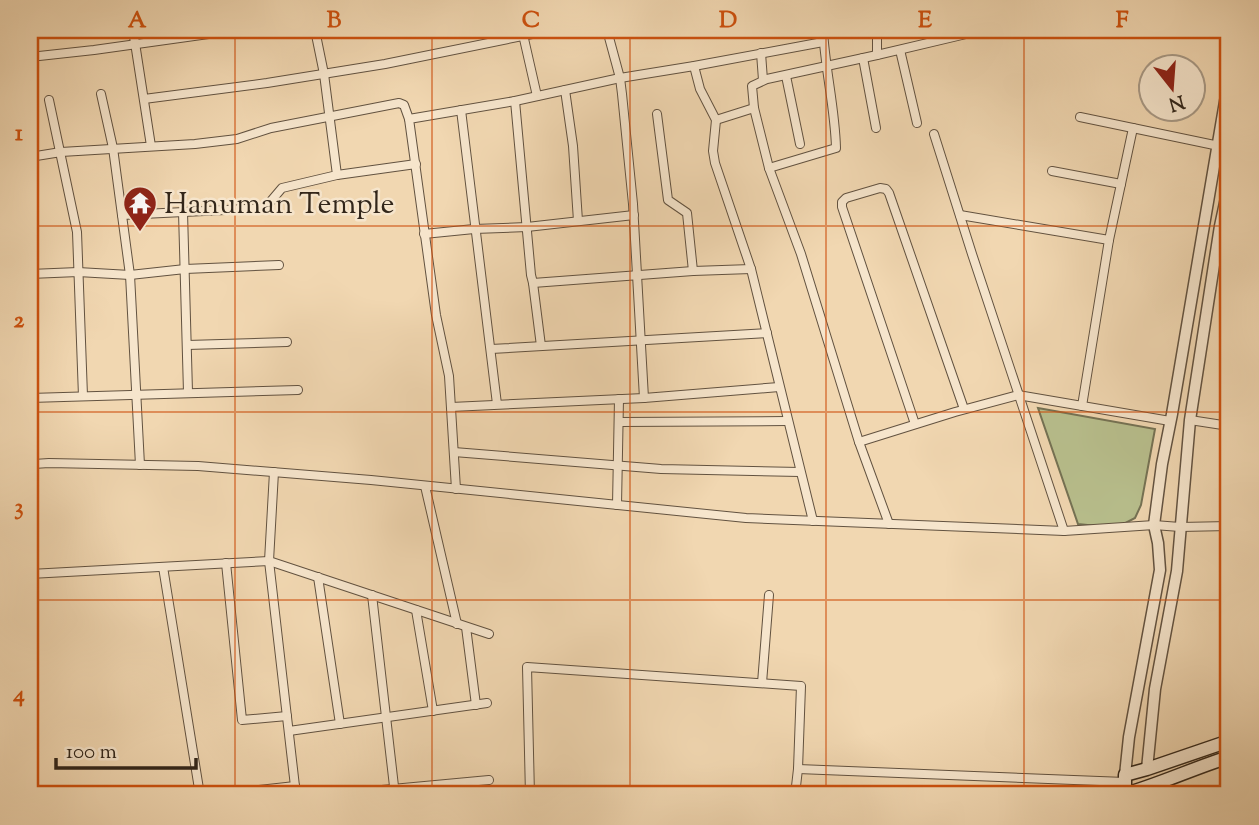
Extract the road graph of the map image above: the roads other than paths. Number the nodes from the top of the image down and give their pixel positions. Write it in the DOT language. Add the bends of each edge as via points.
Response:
graph roads {
  1 [pos="133,30"];
  2 [pos="237,30"];
  3 [pos="315,30"];
  4 [pos="552,30"];
  5 [pos="607,30"];
  6 [pos="823,30"];
  7 [pos="877,30"];
  8 [pos="983,30"];
  9 [pos="522,33"];
  10 [pos="823,42"];
  11 [pos="135,43"];
  12 [pos="900,50"];
  13 [pos="761,53"];
  14 [pos="877,55"];
  15 [pos="30,57"];
  16 [pos="863,58"];
  17 [pos="695,66"];
  18 [pos="825,67"];
  19 [pos="324,74"];
  20 [pos="786,76"];
  21 [pos="620,78"];
  22 [pos="1229,78"];
  23 [pos="763,80"];
  24 [pos="565,90"];
  25 [pos="101,94"];
  26 [pos="537,96"];
  27 [pos="144,99"];
  28 [pos="49,100"];
  29 [pos="515,101"];
  30 [pos="754,108"];
  31 [pos="461,110"];
  32 [pos="657,114"];
  33 [pos="330,117"];
  34 [pos="1080,117"];
  35 [pos="409,119"];
  36 [pos="716,120"];
  37 [pos="917,123"];
  38 [pos="876,128"];
  39 [pos="1133,128"];
  40 [pos="934,134"];
  41 [pos="800,144"];
  42 [pos="151,146"];
  43 [pos="1219,146"];
  44 [pos="113,148"];
  45 [pos="61,152"];
  46 [pos="30,157"];
  47 [pos="416,164"];
  48 [pos="769,168"];
  49 [pos="1052,171"];
  50 [pos="337,175"];
  51 [pos="1121,184"];
  52 [pos="1229,184"];
  53 [pos="183,212"];
  54 [pos="122,215"];
  55 [pos="634,215"];
  56 [pos="960,215"];
  57 [pos="578,221"];
  58 [pos="527,227"];
  59 [pos="474,229"];
  60 [pos="424,234"];
  61 [pos="1108,240"];
  62 [pos="279,265"];
  63 [pos="185,269"];
  64 [pos="751,269"];
  65 [pos="693,271"];
  66 [pos="78,272"];
  67 [pos="30,274"];
  68 [pos="131,275"];
  69 [pos="637,276"];
  70 [pos="533,284"];
  71 [pos="767,333"];
  72 [pos="641,340"];
  73 [pos="286,342"];
  74 [pos="187,345"];
  75 [pos="541,346"];
  76 [pos="491,349"];
  77 [pos="779,387"];
  78 [pos="298,390"];
  79 [pos="188,393"];
  80 [pos="136,394"];
  81 [pos="1018,395"];
  82 [pos="83,396"];
  83 [pos="30,398"];
  84 [pos="645,398"];
  85 [pos="619,399"];
  86 [pos="497,404"];
  87 [pos="1082,406"];
  88 [pos="451,407"];
  89 [pos="964,409"];
  90 [pos="30,413"];
  91 [pos="787,421"];
  92 [pos="1170,421"];
  93 [pos="1190,421"];
  94 [pos="619,422"];
  95 [pos="915,424"];
  96 [pos="1229,426"];
  97 [pos="859,442"];
  98 [pos="454,452"];
  99 [pos="32,465"];
  100 [pos="140,465"];
  101 [pos="618,467"];
  102 [pos="274,472"];
  103 [pos="800,472"];
  104 [pos="425,486"];
  105 [pos="456,489"];
  106 [pos="617,505"];
  107 [pos="813,521"];
  108 [pos="888,524"];
  109 [pos="1154,525"];
  110 [pos="1229,526"];
  111 [pos="1180,527"];
  112 [pos="1064,531"];
  113 [pos="269,561"];
  114 [pos="226,564"];
  115 [pos="163,567"];
  116 [pos="30,574"];
  117 [pos="318,577"];
  118 [pos="769,595"];
  119 [pos="372,596"];
  120 [pos="416,610"];
  121 [pos="462,625"];
  122 [pos="489,634"];
  123 [pos="762,683"];
  124 [pos="487,703"];
  125 [pos="476,705"];
  126 [pos="433,711"];
  127 [pos="287,716"];
  128 [pos="387,717"];
  129 [pos="340,724"];
  130 [pos="289,732"];
  131 [pos="1229,741"];
  132 [pos="1229,757"];
  133 [pos="798,769"];
  134 [pos="1147,769"];
  135 [pos="489,780"];
  136 [pos="1125,786"];
  137 [pos="295,790"];
  138 [pos="1147,791"];
  139 [pos="395,792"];
  140 [pos="200,795"];
  141 [pos="212,795"];
  142 [pos="328,795"];
  143 [pos="530,795"];
  144 [pos="794,795"];
  1 -- 11 [label="street"];
  2 -- 11 [label="street"];
  3 -- 19 [label="street"];
  4 -- 9 [label="street"];
  5 -- 21 [label="street"];
  6 -- 10 [label="street"];
  7 -- 14 [label="street"];
  8 -- 12 [label="street"];
  9 -- 19 [label="street"];
  9 -- 26 [label="street"];
  10 -- 13 [label="street"];
  10 -- 18 [label="street"];
  11 -- 15 [label="street"];
  11 -- 27 [label="street"];
  12 -- 14 [label="street"];
  12 -- 37 [label="street"];
  13 -- 17 [label="street"];
  13 -- 23 [label="street"];
  14 -- 16 [label="street"];
  16 -- 18 [label="street"];
  16 -- 38 [label="street"];
  17 -- 21 [label="street"];
  17 -- 36 [label="street" via="699,89"];
  18 -- 20 [label="street"];
  18 -- 48 [label="street" via="836,148"];
  19 -- 27 [label="street"];
  19 -- 33 [label="street"];
  20 -- 23 [label="street"];
  20 -- 41 [label="street"];
  21 -- 24 [label="street"];
  21 -- 55 [label="street"];
  22 -- 43 [label="street"];
  23 -- 30 [label="street" via="752,86"];
  24 -- 26 [label="street"];
  24 -- 57 [label="street"];
  25 -- 44 [label="street"];
  26 -- 29 [label="street"];
  27 -- 42 [label="street"];
  28 -- 45 [label="street"];
  29 -- 31 [label="street"];
  29 -- 58 [label="street"];
  30 -- 36 [label="street"];
  30 -- 48 [label="street"];
  31 -- 35 [label="street"];
  31 -- 59 [label="street"];
  32 -- 65 [label="street" via="668,200 687,213"];
  33 -- 35 [label="street" via="399,103"];
  33 -- 42 [label="street" via="237,139"];
  33 -- 50 [label="street"];
  34 -- 39 [label="street"];
  35 -- 47 [label="street"];
  36 -- 64 [label="street" via="715,163"];
  39 -- 43 [label="street"];
  39 -- 51 [label="street"];
  40 -- 56 [label="street"];
  42 -- 44 [label="street"];
  43 -- 92 [label="street"];
  44 -- 45 [label="street"];
  44 -- 54 [label="street"];
  45 -- 46 [label="street"];
  45 -- 66 [label="street" via="77,232"];
  47 -- 50 [label="street"];
  47 -- 60 [label="street"];
  48 -- 97 [label="street" via="801,254"];
  49 -- 51 [label="street"];
  50 -- 53 [label="street" via="282,188 265,208"];
  51 -- 61 [label="street"];
  52 -- 93 [label="street"];
  53 -- 54 [label="street"];
  53 -- 63 [label="street"];
  54 -- 68 [label="street"];
  55 -- 57 [label="street"];
  55 -- 69 [label="street"];
  56 -- 61 [label="street"];
  56 -- 81 [label="street"];
  57 -- 58 [label="street"];
  58 -- 59 [label="street"];
  58 -- 70 [label="street"];
  59 -- 60 [label="street"];
  59 -- 76 [label="street"];
  60 -- 88 [label="street"];
  61 -- 87 [label="street"];
  62 -- 63 [label="street"];
  63 -- 68 [label="street"];
  63 -- 74 [label="street"];
  64 -- 65 [label="street"];
  64 -- 71 [label="street"];
  65 -- 69 [label="street"];
  66 -- 67 [label="street"];
  66 -- 68 [label="street"];
  66 -- 82 [label="street"];
  68 -- 80 [label="street"];
  69 -- 70 [label="street"];
  69 -- 72 [label="street"];
  70 -- 75 [label="street"];
  71 -- 72 [label="street"];
  71 -- 77 [label="street"];
  72 -- 75 [label="street"];
  72 -- 84 [label="street"];
  73 -- 74 [label="street"];
  74 -- 79 [label="street"];
  75 -- 76 [label="street"];
  76 -- 86 [label="street"];
  77 -- 84 [label="street"];
  77 -- 91 [label="street"];
  78 -- 79 [label="street"];
  79 -- 80 [label="street"];
  80 -- 82 [label="street"];
  80 -- 100 [label="street"];
  81 -- 87 [label="street"];
  81 -- 89 [label="street"];
  81 -- 112 [label="street"];
  82 -- 83 [label="street"];
  84 -- 85 [label="street"];
  85 -- 86 [label="street"];
  85 -- 94 [label="street"];
  86 -- 88 [label="street"];
  87 -- 92 [label="street"];
  88 -- 98 [label="street"];
  89 -- 95 [label="street"];
  89 -- 95 [label="street" via="889,192 880,188 846,198 842,207"];
  90 -- 99 [label="street"];
  91 -- 94 [label="street"];
  91 -- 103 [label="street"];
  92 -- 109 [label="street"];
  93 -- 96 [label="street"];
  93 -- 111 [label="street"];
  94 -- 101 [label="street"];
  95 -- 97 [label="street"];
  97 -- 108 [label="street"];
  98 -- 101 [label="street"];
  98 -- 105 [label="street"];
  99 -- 100 [label="street"];
  100 -- 102 [label="street"];
  101 -- 103 [label="street"];
  101 -- 106 [label="street"];
  102 -- 104 [label="street"];
  102 -- 113 [label="street"];
  103 -- 107 [label="street"];
  104 -- 105 [label="street"];
  104 -- 121 [label="street"];
  105 -- 106 [label="street"];
  106 -- 107 [label="street"];
  107 -- 108 [label="street"];
  108 -- 112 [label="street"];
  109 -- 111 [label="street"];
  109 -- 112 [label="street"];
  109 -- 136 [label="street" via="1160,570 1129,737"];
  110 -- 111 [label="street"];
  111 -- 134 [label="street"];
  113 -- 114 [label="street"];
  113 -- 117 [label="street"];
  113 -- 127 [label="street"];
  114 -- 115 [label="street"];
  114 -- 127 [label="street" via="242,720"];
  115 -- 116 [label="street"];
  115 -- 140 [label="street"];
  117 -- 119 [label="street"];
  117 -- 129 [label="street"];
  118 -- 123 [label="street"];
  119 -- 120 [label="street"];
  119 -- 128 [label="street"];
  120 -- 121 [label="street"];
  120 -- 126 [label="street"];
  121 -- 122 [label="street"];
  121 -- 125 [label="street"];
  123 -- 133 [label="street" via="801,686"];
  123 -- 143 [label="street" via="527,667"];
  124 -- 125 [label="street"];
  125 -- 126 [label="street"];
  126 -- 128 [label="street"];
  127 -- 130 [label="street"];
  128 -- 129 [label="street"];
  128 -- 139 [label="street"];
  129 -- 130 [label="street"];
  130 -- 137 [label="street"];
  131 -- 134 [label="main road"];
  132 -- 138 [label="main road" via="1186,771"];
  133 -- 136 [label="street"];
  133 -- 144 [label="street"];
  134 -- 136 [label="main road"];
  134 -- 138 [label="main road"];
  135 -- 139 [label="street"];
  136 -- 138 [label="main road"];
  137 -- 141 [label="street"];
  139 -- 142 [label="street"];
}
